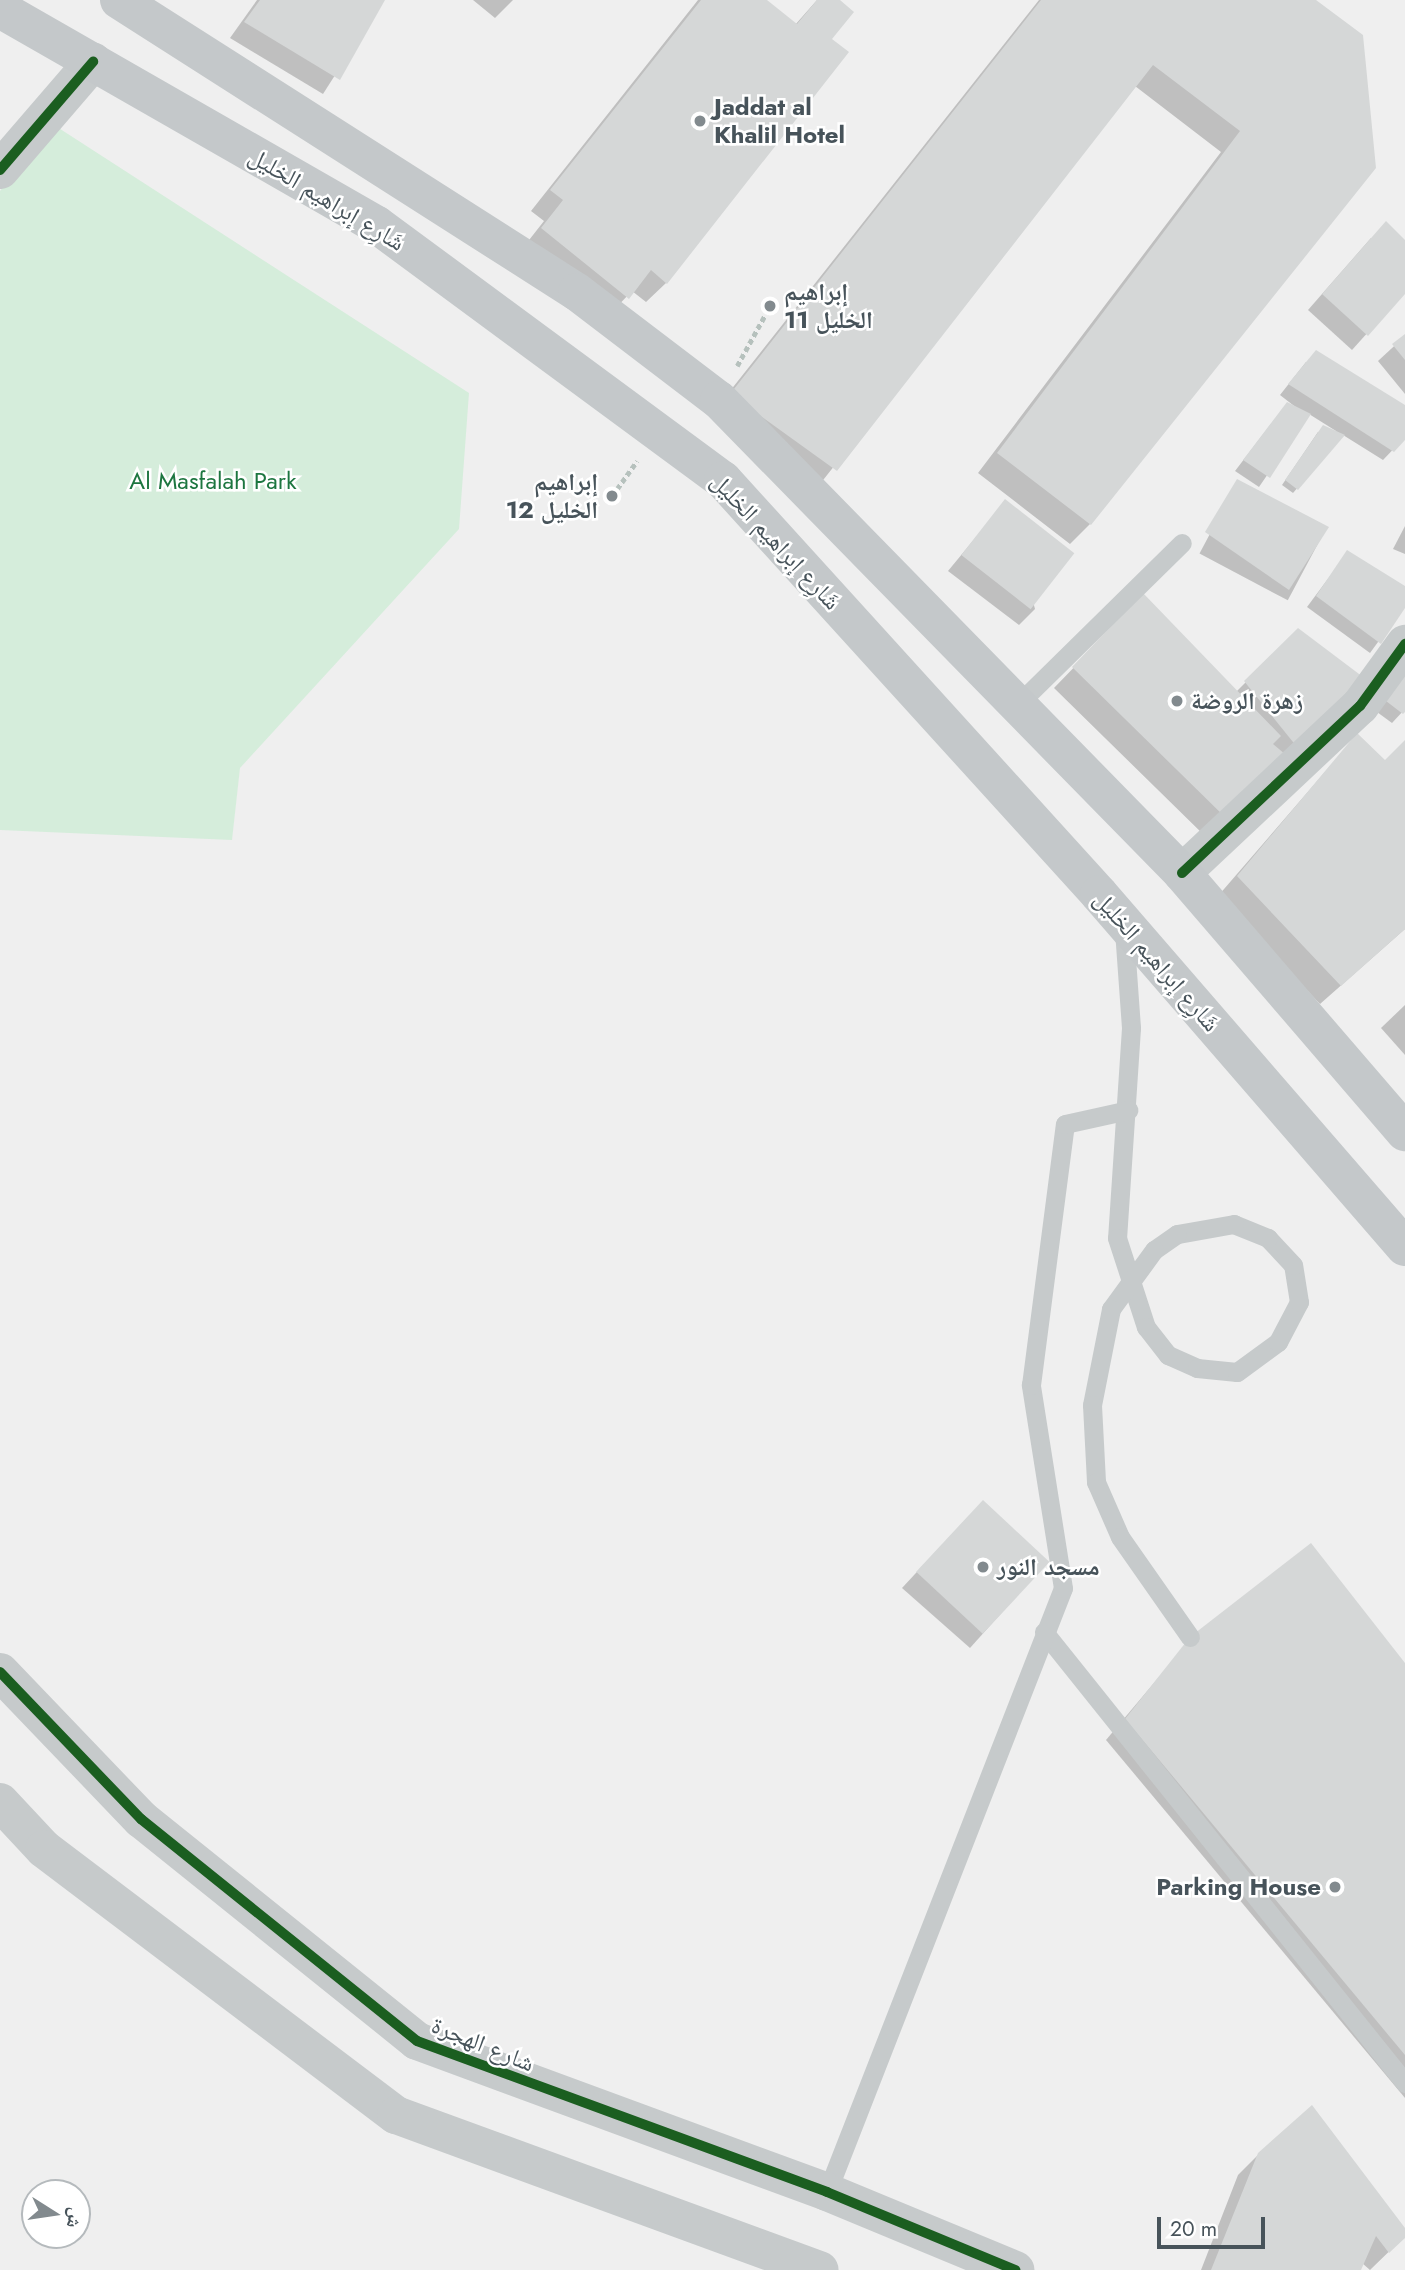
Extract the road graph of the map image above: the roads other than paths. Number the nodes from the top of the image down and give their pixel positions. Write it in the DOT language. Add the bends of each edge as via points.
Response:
graph roads {
  1 [pos="139,4"];
  2 [pos="0,9"];
  3 [pos="93,62"];
  4 [pos="0,170"];
  5 [pos="1182,543"];
  6 [pos="1405,644"];
  7 [pos="1017,705"];
  8 [pos="1182,873"];
  9 [pos="1123,922"];
  10 [pos="1128,1110"];
  11 [pos="1405,1132"];
  12 [pos="1405,1247"];
  13 [pos="1045,1632"];
  14 [pos="1190,1637"];
  15 [pos="0,1672"];
  16 [pos="0,1802"];
  17 [pos="1405,2084"];
  18 [pos="827,2192"];
  19 [pos="819,2270"];
  20 [pos="1015,2270"];
  1 -- 7 [label="main road" via="577,292 719,400"];
  2 -- 3 [label="main road, شَارِع إبراهيم الخليل"];
  3 -- 4 [label="street"];
  3 -- 9 [label="main road, شَارِع إبراهيم الخليل" via="377,225 723,480"];
  5 -- 7 [label="lane"];
  6 -- 8 [label="street" via="1360,706"];
  7 -- 8 [label="main road"];
  8 -- 11 [label="main road"];
  9 -- 10 [label="lane"];
  9 -- 12 [label="main road, شَارِع إبراهيم الخليل"];
  10 -- 13 [label="lane" via="1065,1124 1031,1385 1063,1588"];
  10 -- 14 [label="lane" via="1117,1238 1129,1276 1133,1289 1146,1327 1168,1355 1197,1368 1237,1372 1278,1342 1299,1302 1293,1265 1268,1238 1234,1224 1177,1234 1154,1250 1140,1270 1132,1280 1125,1289 1111,1309 1092,1405 1096,1482 1120,1537"];
  13 -- 17 [label="lane"];
  13 -- 18 [label="lane"];
  15 -- 18 [label="street, شارع الهجرة" via="141,1819 417,2040"];
  16 -- 19 [label="street" via="44,1849 396,2115"];
  18 -- 20 [label="street, شارع الهجرة"];
}
